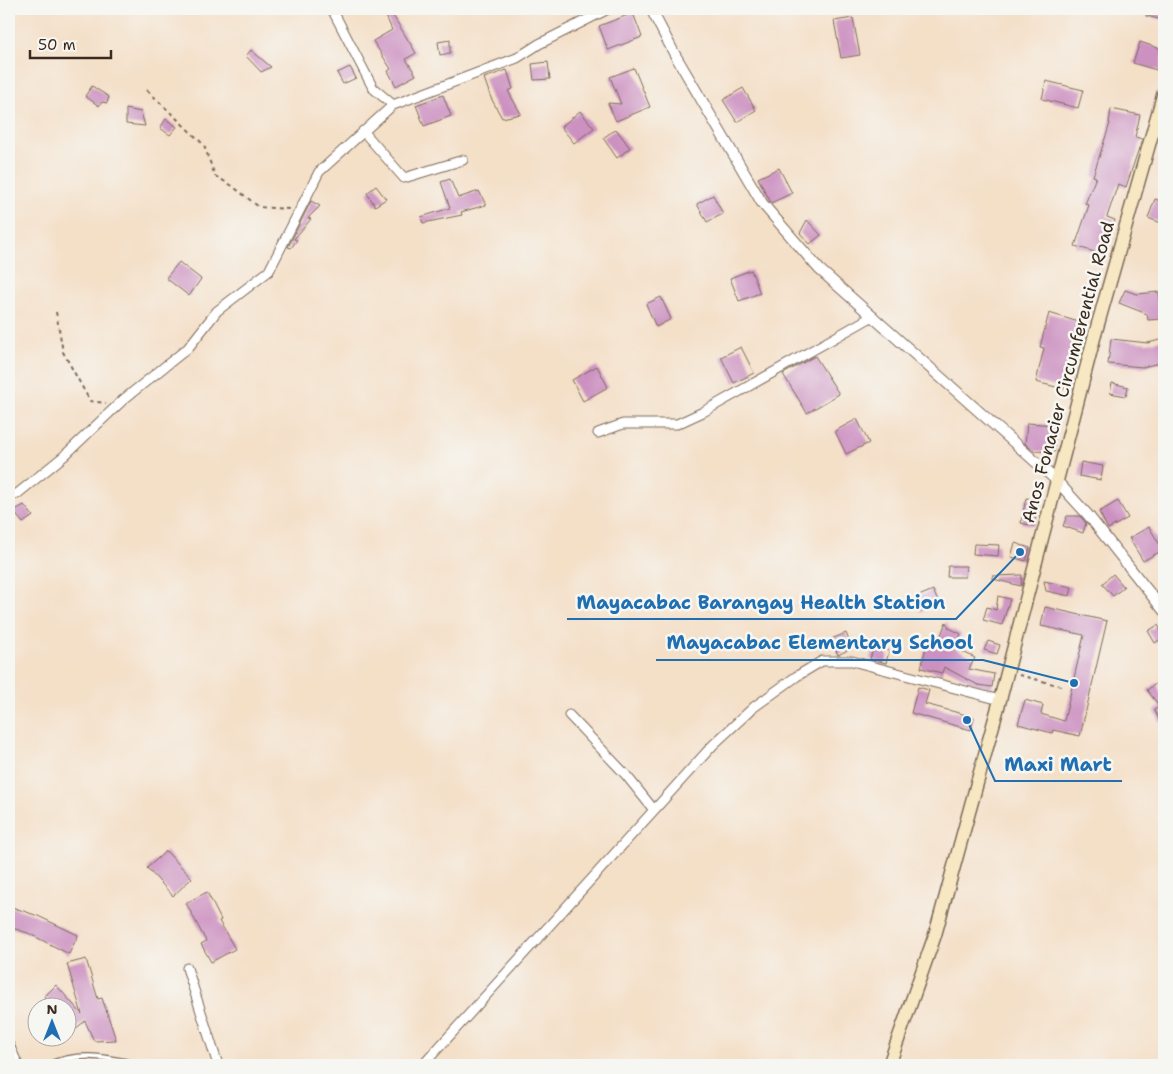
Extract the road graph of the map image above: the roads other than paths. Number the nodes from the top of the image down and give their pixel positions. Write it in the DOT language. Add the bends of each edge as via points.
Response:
graph roads {
  1 [pos="608,9"];
  2 [pos="651,9"];
  3 [pos="334,13"];
  4 [pos="1164,92"];
  5 [pos="393,105"];
  6 [pos="363,131"];
  7 [pos="463,160"];
  8 [pos="873,316"];
  9 [pos="598,433"];
  10 [pos="1056,480"];
  11 [pos="9,496"];
  12 [pos="1164,612"];
  13 [pos="1000,700"];
  14 [pos="569,714"];
  15 [pos="654,810"];
  16 [pos="188,968"];
  17 [pos="9,1045"];
  18 [pos="18,1065"];
  19 [pos="47,1065"];
  20 [pos="142,1065"];
  21 [pos="218,1065"];
  22 [pos="423,1065"];
  23 [pos="889,1065"];
  1 -- 5 [label="street" via="516,58"];
  2 -- 8 [label="street" via="762,203 819,269"];
  3 -- 5 [label="street" via="373,88"];
  4 -- 10 [label="main road, Anos Fonacier Circumferential Road"];
  5 -- 6 [label="street"];
  6 -- 7 [label="street" via="404,178"];
  6 -- 11 [label="street" via="319,172 269,271 217,311 188,348 119,404 64,456 17,494"];
  8 -- 9 [label="street" via="677,424 623,424"];
  8 -- 10 [label="street"];
  10 -- 12 [label="street" via="1088,515"];
  10 -- 13 [label="main road, Anos Fonacier Circumferential Road"];
  13 -- 15 [label="street" via="852,661 822,661 754,707 713,745"];
  13 -- 23 [label="main road, Anos Fonacier Circumferential Road" via="936,935"];
  14 -- 15 [label="street"];
  15 -- 22 [label="street"];
  16 -- 21 [label="street"];
  17 -- 18 [label="street"];
  19 -- 20 [label="lane" via="78,1055"];
}
